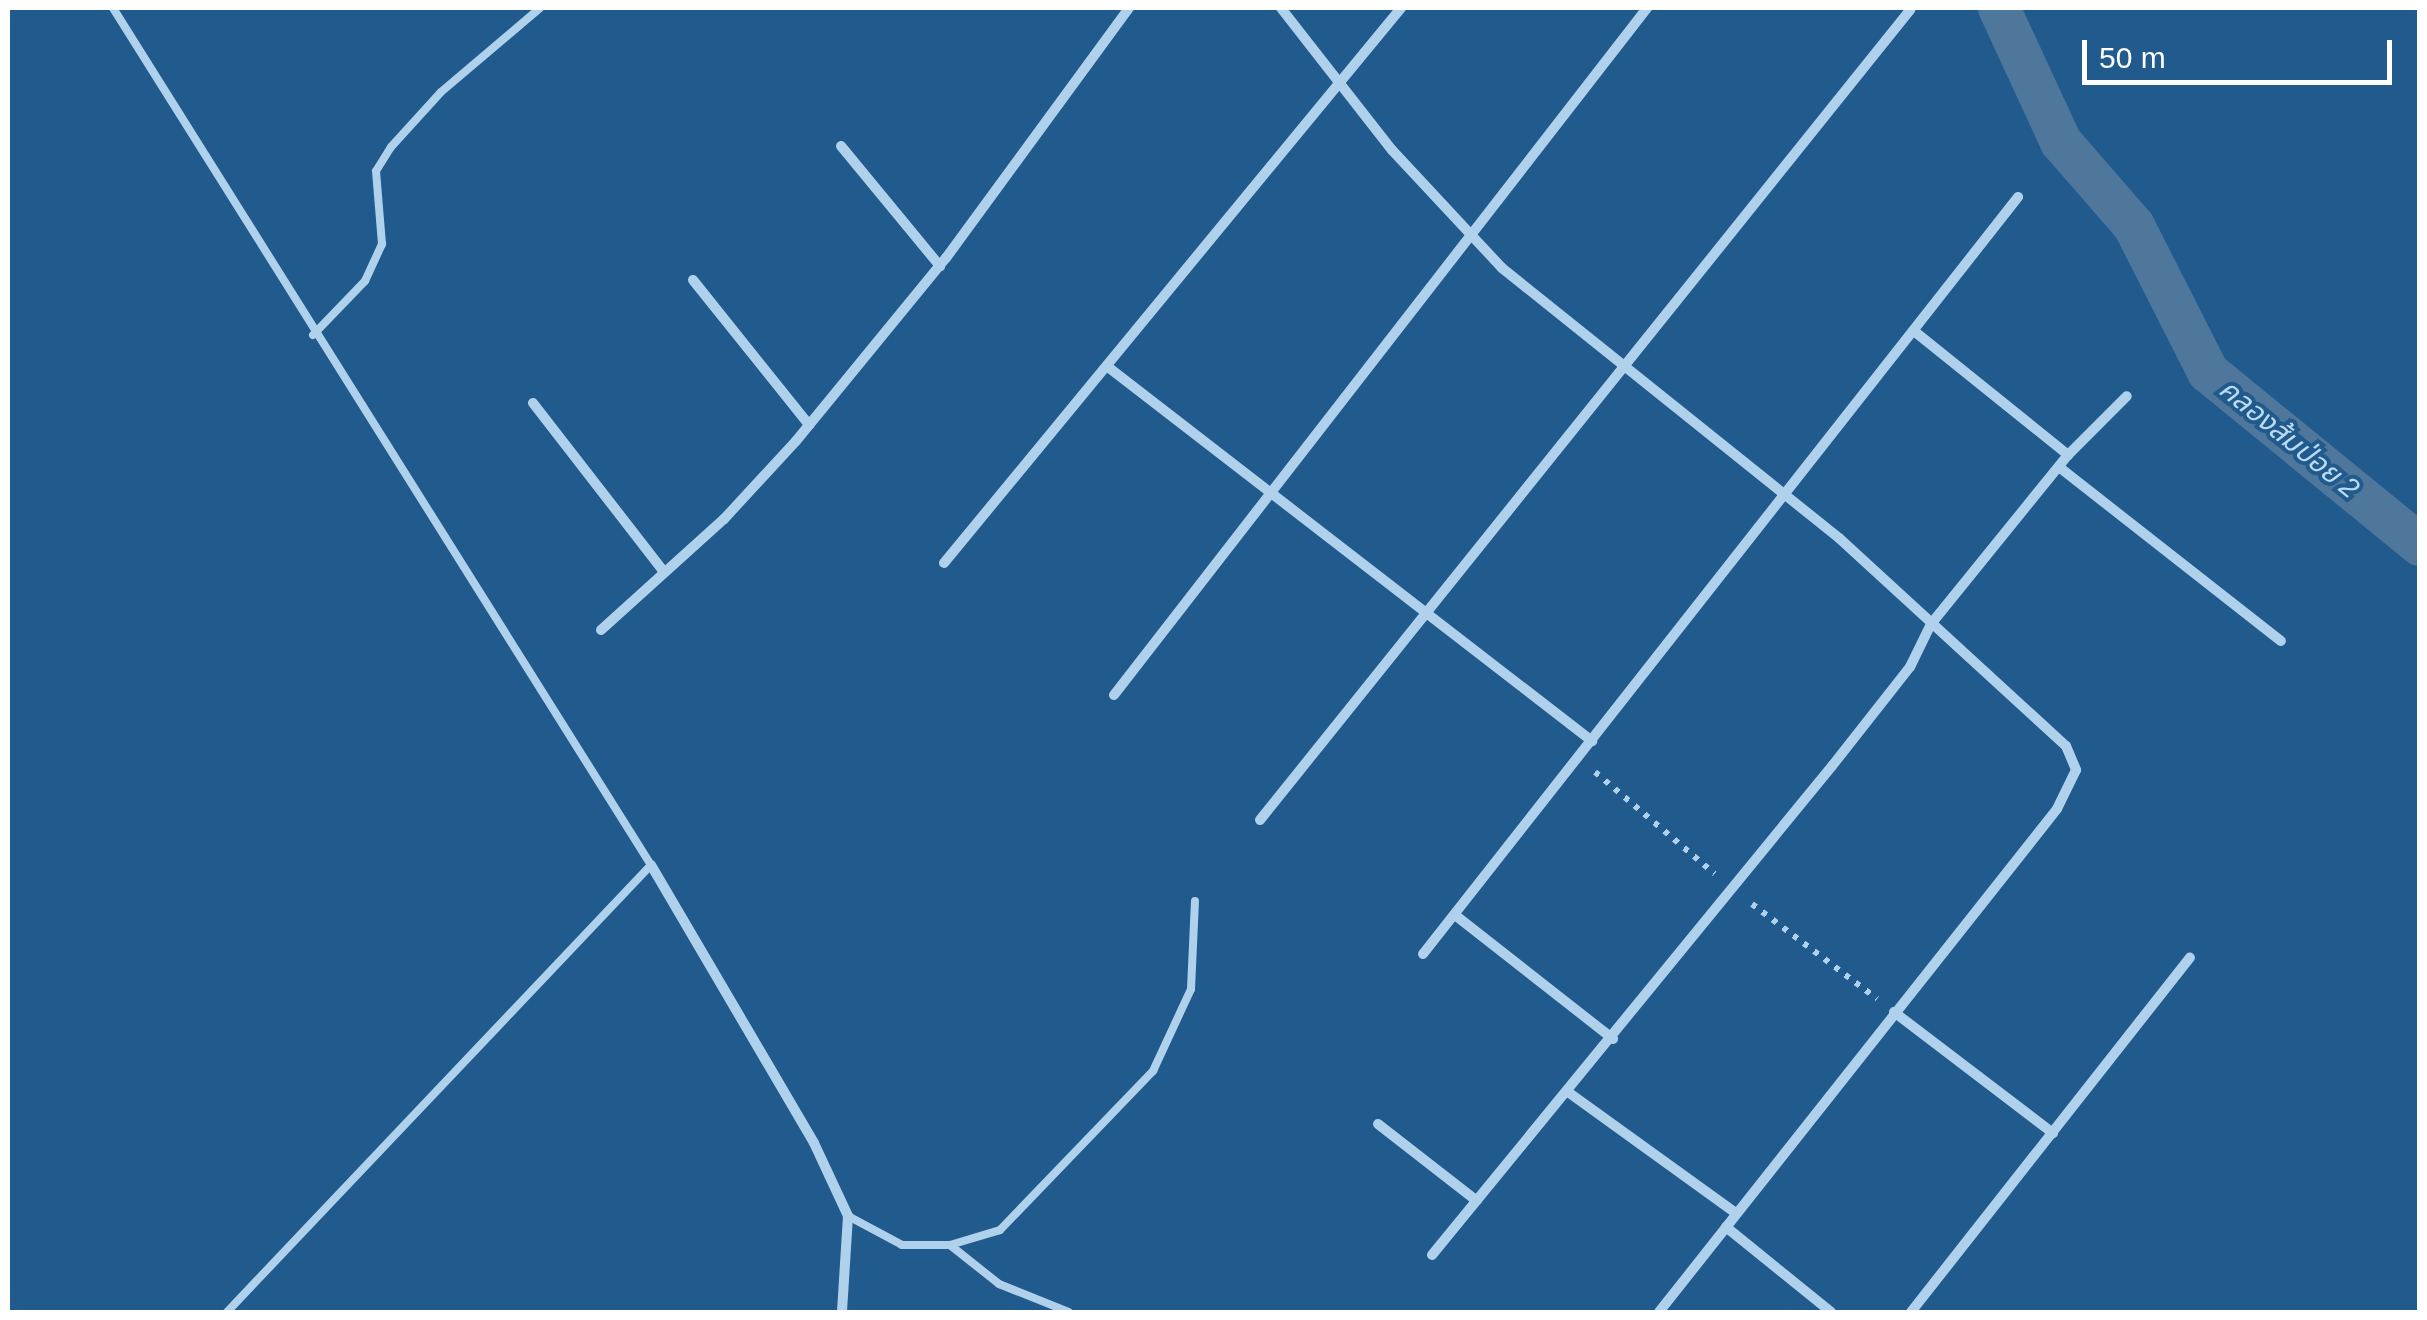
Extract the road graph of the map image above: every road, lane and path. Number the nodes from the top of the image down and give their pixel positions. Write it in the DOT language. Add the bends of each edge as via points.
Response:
graph roads {
  1 [pos="113,8"];
  2 [pos="540,8"];
  3 [pos="1129,8"];
  4 [pos="1281,8"];
  5 [pos="1401,8"];
  6 [pos="1648,8"];
  7 [pos="1910,10"];
  8 [pos="1339,83"];
  9 [pos="841,146"];
  10 [pos="2018,196"];
  11 [pos="1474,238"];
  12 [pos="940,266"];
  13 [pos="692,280"];
  14 [pos="1914,330"];
  15 [pos="313,335"];
  16 [pos="1623,365"];
  17 [pos="1108,367"];
  18 [pos="2127,396"];
  19 [pos="533,403"];
  20 [pos="810,425"];
  21 [pos="2068,455"];
  22 [pos="2059,467"];
  23 [pos="1272,492"];
  24 [pos="1786,496"];
  25 [pos="944,562"];
  26 [pos="664,572"];
  27 [pos="1426,616"];
  28 [pos="1931,624"];
  29 [pos="601,630"];
  30 [pos="2282,641"];
  31 [pos="1114,695"];
  32 [pos="1592,742"];
  33 [pos="1260,820"];
  34 [pos="650,866"];
  35 [pos="1195,901"];
  36 [pos="1455,915"];
  37 [pos="1423,954"];
  38 [pos="2190,958"];
  39 [pos="1894,1012"];
  40 [pos="1614,1039"];
  41 [pos="1568,1092"];
  42 [pos="1378,1124"];
  43 [pos="2052,1134"];
  44 [pos="1477,1202"];
  45 [pos="1736,1213"];
  46 [pos="848,1216"];
  47 [pos="1726,1227"];
  48 [pos="950,1245"];
  49 [pos="1432,1256"];
  50 [pos="227,1312"];
  51 [pos="842,1312"];
  52 [pos="1069,1312"];
  53 [pos="1660,1312"];
  54 [pos="1831,1312"];
  55 [pos="1911,1312"];
  1 -- 15 [label="lane"];
  2 -- 15 [label="lane" via="441,92 391,148 376,171 382,244 365,281"];
  3 -- 12 [label="street"];
  4 -- 8 [label="street"];
  5 -- 8 [label="street"];
  6 -- 11 [label="street"];
  7 -- 16 [label="street"];
  8 -- 11 [label="street"];
  8 -- 17 [label="street"];
  9 -- 12 [label="street"];
  10 -- 14 [label="street"];
  11 -- 16 [label="street"];
  11 -- 23 [label="street"];
  12 -- 20 [label="street"];
  13 -- 20 [label="street"];
  14 -- 21 [label="street"];
  14 -- 24 [label="street"];
  15 -- 34 [label="lane"];
  16 -- 24 [label="street"];
  16 -- 27 [label="street"];
  17 -- 23 [label="street"];
  17 -- 25 [label="street"];
  18 -- 21 [label="street"];
  19 -- 26 [label="street"];
  20 -- 26 [label="street"];
  21 -- 22 [label="street"];
  22 -- 28 [label="street"];
  22 -- 30 [label="street"];
  23 -- 27 [label="street"];
  23 -- 31 [label="street"];
  24 -- 28 [label="street"];
  24 -- 32 [label="street"];
  26 -- 29 [label="street"];
  27 -- 32 [label="street"];
  27 -- 33 [label="street"];
  28 -- 39 [label="street" via="2066,746 2076,770 2064,800"];
  28 -- 40 [label="street" via="1910,667"];
  32 -- 36 [label="street"];
  34 -- 46 [label="street" via="814,1144"];
  34 -- 50 [label="lane"];
  35 -- 48 [label="lane" via="1191,988 1153,1071 1000,1230"];
  36 -- 37 [label="street"];
  36 -- 40 [label="street"];
  38 -- 43 [label="street"];
  39 -- 43 [label="street"];
  39 -- 45 [label="street"];
  40 -- 41 [label="street"];
  41 -- 44 [label="street"];
  41 -- 45 [label="street"];
  42 -- 44 [label="street"];
  43 -- 55 [label="street"];
  44 -- 49 [label="street"];
  45 -- 47 [label="street"];
  46 -- 48 [label="lane" via="902,1245"];
  46 -- 51 [label="street"];
  47 -- 53 [label="street"];
  47 -- 54 [label="street"];
  48 -- 52 [label="lane" via="999,1284"];
}
